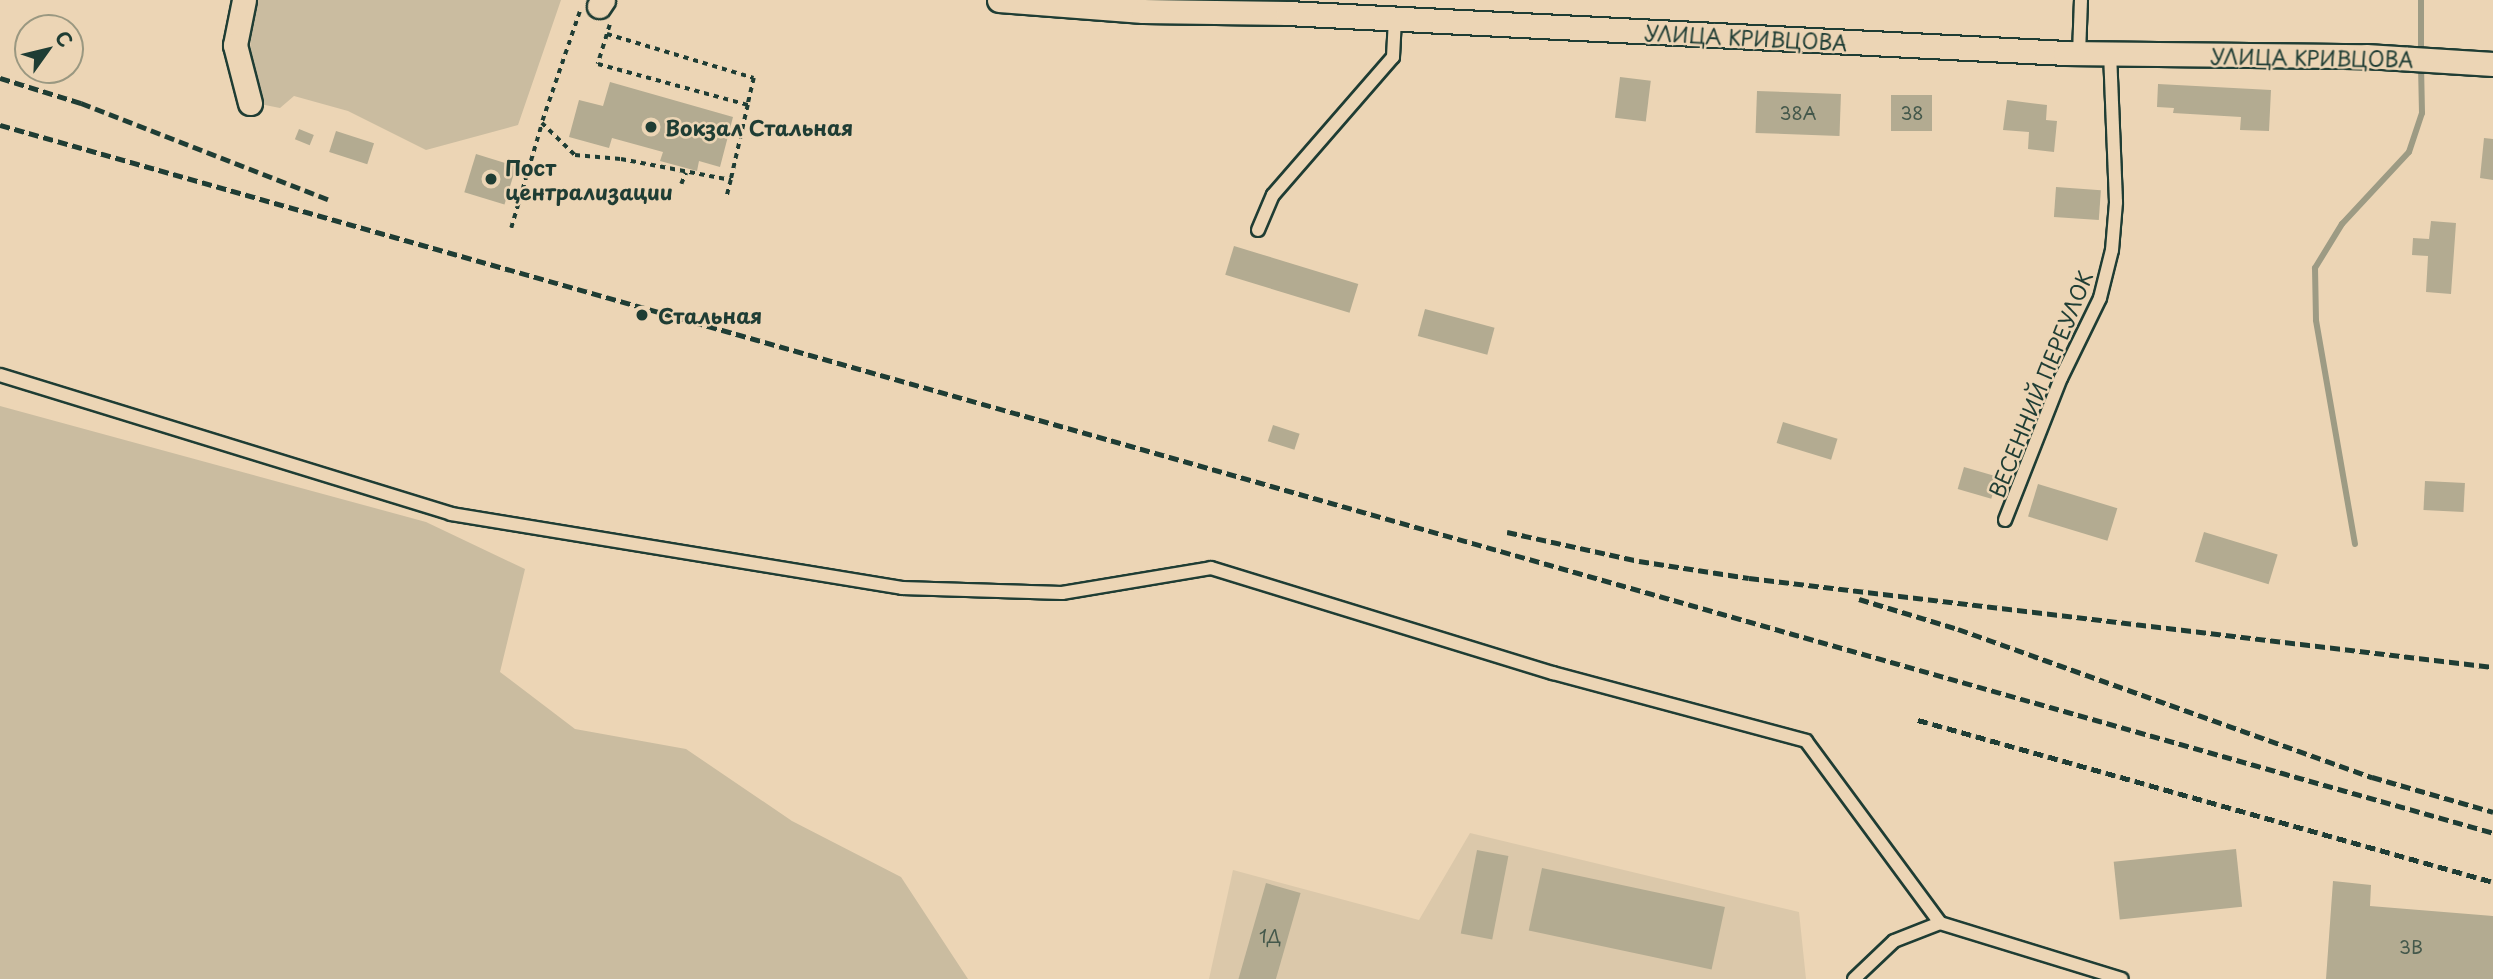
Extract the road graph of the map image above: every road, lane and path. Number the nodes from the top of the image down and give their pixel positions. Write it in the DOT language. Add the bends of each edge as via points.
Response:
graph roads {
  1 [pos="244,0"];
  2 [pos="999,0"];
  3 [pos="2081,0"];
  4 [pos="1277,6"];
  5 [pos="598,10"];
  6 [pos="1395,19"];
  7 [pos="607,34"];
  8 [pos="2079,54"];
  9 [pos="2110,54"];
  10 [pos="2493,64"];
  11 [pos="250,103"];
  12 [pos="748,105"];
  13 [pos="542,123"];
  14 [pos="686,173"];
  15 [pos="731,180"];
  16 [pos="681,184"];
  17 [pos="727,196"];
  18 [pos="511,228"];
  19 [pos="1258,230"];
  20 [pos="0,375"];
  21 [pos="2005,520"];
  22 [pos="1940,923"];
  23 [pos="1854,979"];
  24 [pos="2122,979"];
  1 -- 11 [label="street" via="234,45"];
  2 -- 4 [label="street, УЛИЦА КРИВЦОВА" via="1143,11"];
  3 -- 8 [label="lane"];
  4 -- 6 [label="street, УЛИЦА КРИВЦОВА"];
  5 -- 7 [label="path"];
  5 -- 13 [label="path"];
  6 -- 8 [label="street, УЛИЦА КРИВЦОВА"];
  6 -- 19 [label="lane" via="1393,57 1273,195"];
  7 -- 12 [label="path" via="754,79"];
  7 -- 12 [label="path" via="598,64"];
  8 -- 9 [label="street, УЛИЦА КРИВЦОВА"];
  9 -- 10 [label="street, УЛИЦА КРИВЦОВА" via="2366,56"];
  9 -- 21 [label="lane, ВЕСЕННИЙ ПЕРЕУЛОК" via="2116,202 2112,250 2100,298 2061,378"];
  12 -- 15 [label="path"];
  13 -- 14 [label="path" via="575,155"];
  13 -- 18 [label="path"];
  14 -- 15 [label="path"];
  14 -- 16 [label="path"];
  15 -- 17 [label="path"];
  20 -- 22 [label="lane" via="451,514 902,588 1062,593 1211,568 1553,673 1806,741"];
  22 -- 23 [label="lane" via="1894,941"];
  22 -- 24 [label="lane"];
}
